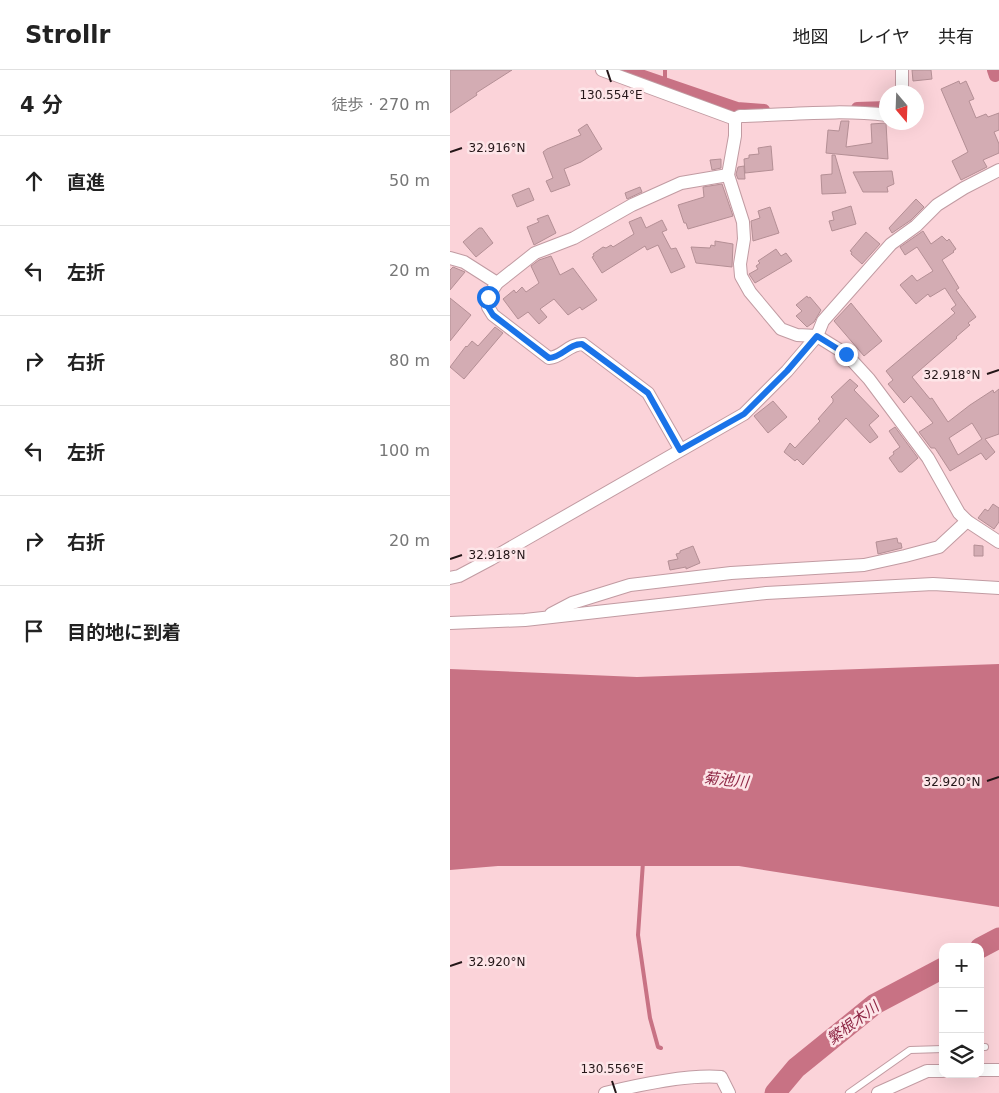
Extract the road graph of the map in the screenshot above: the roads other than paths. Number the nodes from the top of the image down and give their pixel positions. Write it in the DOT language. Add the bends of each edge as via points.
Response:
graph roads {
  1 [pos="602,70"];
  2 [pos="902,70"];
  3 [pos="902,85"];
  4 [pos="879,114"];
  5 [pos="735,119"];
  6 [pos="999,170"];
  7 [pos="728,175"];
  8 [pos="450,258"];
  9 [pos="497,283"];
  10 [pos="817,336"];
  11 [pos="680,450"];
  12 [pos="967,521"];
  13 [pos="999,542"];
  14 [pos="450,578"];
  15 [pos="999,588"];
  16 [pos="544,618"];
  17 [pos="450,623"];
  18 [pos="939,1049"];
  19 [pos="984,1070"];
  20 [pos="999,1070"];
  21 [pos="939,1071"];
  22 [pos="605,1093"];
  23 [pos="729,1093"];
  24 [pos="849,1093"];
  25 [pos="878,1093"];
  1 -- 5 [label="street"];
  2 -- 3 [label="street"];
  4 -- 5 [label="street" via="740,116"];
  5 -- 7 [label="street"];
  6 -- 10 [label="street" via="937,205 891,244 822,321"];
  7 -- 9 [label="street" via="681,183 632,205 574,238 535,253"];
  7 -- 10 [label="street" via="743,222 741,276 781,329 797,335"];
  8 -- 9 [label="street" via="464,262"];
  9 -- 11 [label="street" via="488,297 488,307 493,315 549,358 556,357 574,344 582,344 648,393"];
  10 -- 11 [label="street" via="744,414"];
  10 -- 12 [label="street" via="846,354 869,379 928,458 959,513"];
  11 -- 14 [label="street" via="491,559"];
  12 -- 13 [label="street"];
  12 -- 16 [label="street" via="939,547 905,556 864,565 731,573 630,585 572,602"];
  15 -- 16 [label="street" via="933,584 775,592"];
  16 -- 17 [label="street"];
  18 -- 24 [label="lane" via="910,1050"];
  19 -- 20 [label="street"];
  21 -- 25 [label="street" via="927,1072"];
  22 -- 23 [label="street" via="708,1076 721,1078"];
}
